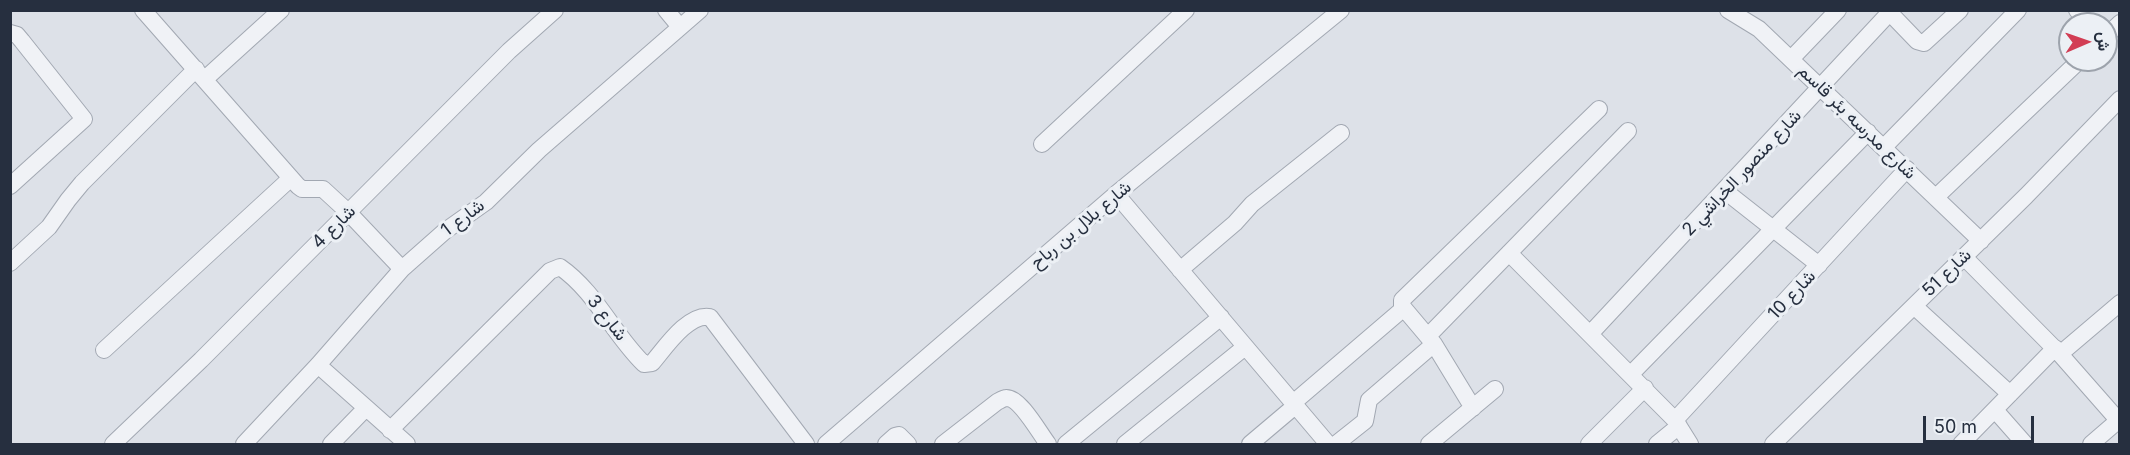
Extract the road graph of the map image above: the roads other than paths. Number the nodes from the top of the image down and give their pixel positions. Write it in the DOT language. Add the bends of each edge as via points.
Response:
graph roads {
  1 [pos="143,10"];
  2 [pos="281,10"];
  3 [pos="555,10"];
  4 [pos="666,10"];
  5 [pos="700,10"];
  6 [pos="1186,10"];
  7 [pos="1728,10"];
  8 [pos="1838,10"];
  9 [pos="1960,10"];
  10 [pos="2019,10"];
  11 [pos="1339,11"];
  12 [pos="1891,12"];
  13 [pos="680,27"];
  14 [pos="10,33"];
  15 [pos="1791,58"];
  16 [pos="2067,72"];
  17 [pos="201,74"];
  18 [pos="1822,88"];
  19 [pos="2120,99"];
  20 [pos="1599,109"];
  21 [pos="1628,131"];
  22 [pos="1868,132"];
  23 [pos="1341,133"];
  24 [pos="1042,144"];
  25 [pos="1884,147"];
  26 [pos="1908,169"];
  27 [pos="291,178"];
  28 [pos="10,186"];
  29 [pos="1725,191"];
  30 [pos="1116,194"];
  31 [pos="1936,197"];
  32 [pos="348,212"];
  33 [pos="1773,229"];
  34 [pos="1980,240"];
  35 [pos="1509,253"];
  36 [pos="1964,257"];
  37 [pos="10,263"];
  38 [pos="1819,266"];
  39 [pos="402,269"];
  40 [pos="1180,270"];
  41 [pos="2120,303"];
  42 [pos="1914,306"];
  43 [pos="1404,308"];
  44 [pos="1221,317"];
  45 [pos="1590,334"];
  46 [pos="1431,340"];
  47 [pos="1245,347"];
  48 [pos="104,350"];
  49 [pos="2058,351"];
  50 [pos="318,366"];
  51 [pos="1631,374"];
  52 [pos="1645,388"];
  53 [pos="1495,389"];
  54 [pos="2010,394"];
  55 [pos="1294,404"];
  56 [pos="366,408"];
  57 [pos="1473,408"];
  58 [pos="1995,410"];
  59 [pos="2119,420"];
  60 [pos="1677,423"];
  61 [pos="390,430"];
  62 [pos="113,444"];
  63 [pos="244,444"];
  64 [pos="331,444"];
  65 [pos="407,444"];
  66 [pos="806,444"];
  67 [pos="825,444"];
  68 [pos="886,444"];
  69 [pos="908,444"];
  70 [pos="943,444"];
  71 [pos="1048,444"];
  72 [pos="1066,444"];
  73 [pos="1125,444"];
  74 [pos="1250,444"];
  75 [pos="1328,444"];
  76 [pos="1336,444"];
  77 [pos="1429,444"];
  78 [pos="1589,444"];
  79 [pos="1657,444"];
  80 [pos="1690,444"];
  81 [pos="1773,444"];
  82 [pos="1961,444"];
  83 [pos="2025,444"];
  84 [pos="2091,444"];
  1 -- 17 [label="street"];
  2 -- 17 [label="street"];
  3 -- 32 [label="street, شارع 4"];
  4 -- 13 [label="street"];
  5 -- 13 [label="street, شارع 1"];
  6 -- 24 [label="street"];
  7 -- 15 [label="street, شارع مدرسه بئر قاسم" via="1759,29"];
  8 -- 15 [label="street"];
  9 -- 12 [label="street" via="1921,43"];
  10 -- 25 [label="street"];
  11 -- 30 [label="street, شارع بلال بن رباح"];
  12 -- 18 [label="street, شارع منصور الخراشي 2"];
  13 -- 39 [label="street, شارع 1" via="539,150 486,202"];
  14 -- 28 [label="street" via="22,41 84,119"];
  15 -- 18 [label="street, شارع مدرسه بئر قاسم"];
  16 -- 31 [label="street"];
  17 -- 27 [label="street"];
  17 -- 37 [label="street" via="82,183 49,227"];
  18 -- 22 [label="street, شارع مدرسه بئر قاسم"];
  18 -- 29 [label="street, شارع منصور الخراشي 2"];
  19 -- 34 [label="street, شارع 51"];
  20 -- 43 [label="street" via="1404,298"];
  21 -- 35 [label="street"];
  22 -- 25 [label="street, شارع مدرسه بئر قاسم"];
  22 -- 33 [label="street"];
  23 -- 40 [label="street" via="1252,204"];
  25 -- 26 [label="street, شارع مدرسه بئر قاسم"];
  26 -- 31 [label="street, شارع مدرسه بئر قاسم"];
  26 -- 38 [label="street, شارع 10"];
  27 -- 32 [label="street" via="302,189 323,189"];
  27 -- 48 [label="street"];
  29 -- 33 [label="street"];
  29 -- 45 [label="street, شارع منصور الخراشي 2"];
  30 -- 40 [label="street"];
  30 -- 67 [label="street, شارع بلال بن رباح"];
  31 -- 34 [label="street, شارع مدرسه بئر قاسم"];
  32 -- 39 [label="street"];
  32 -- 62 [label="street, شارع 4"];
  33 -- 38 [label="street"];
  33 -- 51 [label="street"];
  34 -- 36 [label="street, شارع 51"];
  35 -- 45 [label="street"];
  35 -- 46 [label="street"];
  36 -- 42 [label="street, شارع 51"];
  36 -- 49 [label="street"];
  38 -- 60 [label="street, شارع 10"];
  39 -- 50 [label="street, شارع 1"];
  40 -- 44 [label="street"];
  41 -- 49 [label="street"];
  42 -- 54 [label="street"];
  42 -- 81 [label="street, شارع 51"];
  43 -- 46 [label="street"];
  43 -- 55 [label="street"];
  44 -- 47 [label="street"];
  44 -- 72 [label="street"];
  45 -- 51 [label="street"];
  46 -- 57 [label="street"];
  46 -- 76 [label="street" via="1369,400 1365,421"];
  47 -- 55 [label="street"];
  47 -- 73 [label="street"];
  49 -- 54 [label="street"];
  49 -- 59 [label="street"];
  50 -- 56 [label="street"];
  50 -- 63 [label="street, شارع 1"];
  51 -- 52 [label="street"];
  52 -- 60 [label="street"];
  52 -- 78 [label="street"];
  53 -- 57 [label="street"];
  54 -- 58 [label="street"];
  55 -- 74 [label="street"];
  55 -- 75 [label="street"];
  56 -- 61 [label="street"];
  56 -- 64 [label="street"];
  57 -- 77 [label="street"];
  58 -- 82 [label="street"];
  58 -- 83 [label="street"];
  59 -- 84 [label="street"];
  60 -- 79 [label="street, شارع 10"];
  60 -- 80 [label="street"];
  61 -- 65 [label="street"];
  61 -- 66 [label="street, شارع 3" via="550,271 560,267 599,306 644,364 652,363 687,323 702,315 710,317"];
  68 -- 69 [label="street" via="899,435"];
  70 -- 71 [label="street" via="1005,398 1020,405"];
}
